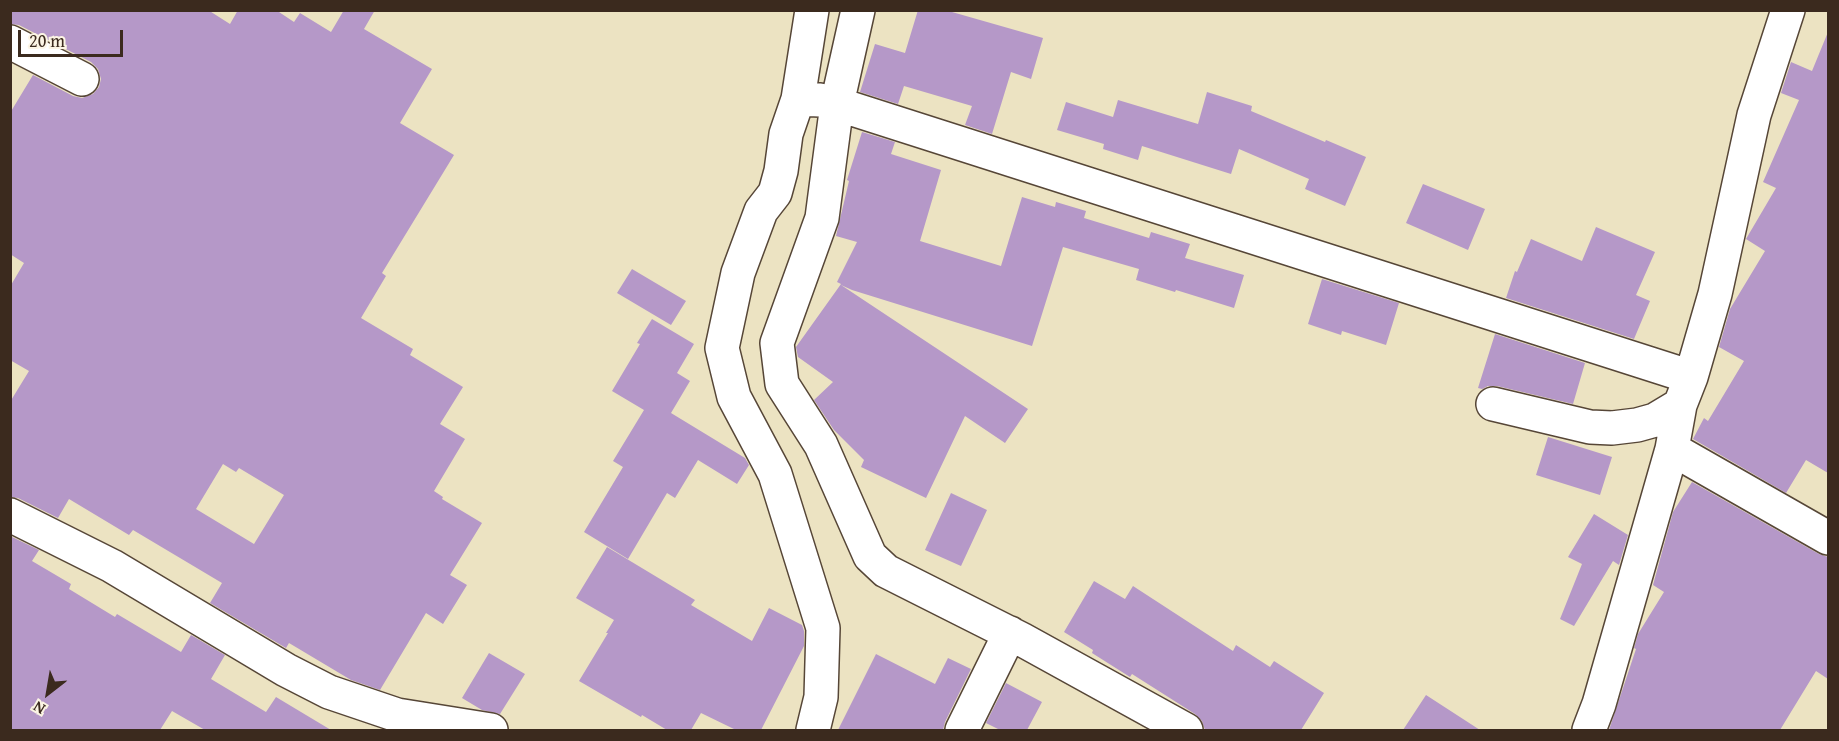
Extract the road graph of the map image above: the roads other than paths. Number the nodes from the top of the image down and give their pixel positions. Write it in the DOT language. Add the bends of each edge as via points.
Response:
graph roads {
  1 [pos="812,10"];
  2 [pos="858,10"];
  3 [pos="1788,10"];
  4 [pos="10,42"];
  5 [pos="82,79"];
  6 [pos="816,100"];
  7 [pos="1686,391"];
  8 [pos="1494,404"];
  9 [pos="1672,449"];
  10 [pos="10,515"];
  11 [pos="1828,538"];
  12 [pos="1010,633"];
  13 [pos="491,730"];
  14 [pos="813,730"];
  15 [pos="962,730"];
  16 [pos="1186,730"];
  17 [pos="1589,730"];
  1 -- 6 [label="street"];
  2 -- 6 [label="street"];
  3 -- 7 [label="street" via="1754,115 1715,294"];
  4 -- 5 [label="street"];
  6 -- 7 [label="street"];
  6 -- 12 [label="street" via="822,218 777,343 782,384 821,445 870,556 886,571"];
  6 -- 14 [label="street" via="786,134 775,193 761,211 738,273 722,348 734,397 775,474 824,628 821,697"];
  7 -- 8 [label="street" via="1655,420 1612,428 1590,427"];
  7 -- 9 [label="street"];
  9 -- 11 [label="street"];
  9 -- 17 [label="street"];
  10 -- 13 [label="street" via="112,566 329,692 397,715"];
  12 -- 15 [label="street"];
  12 -- 16 [label="street"];
}
